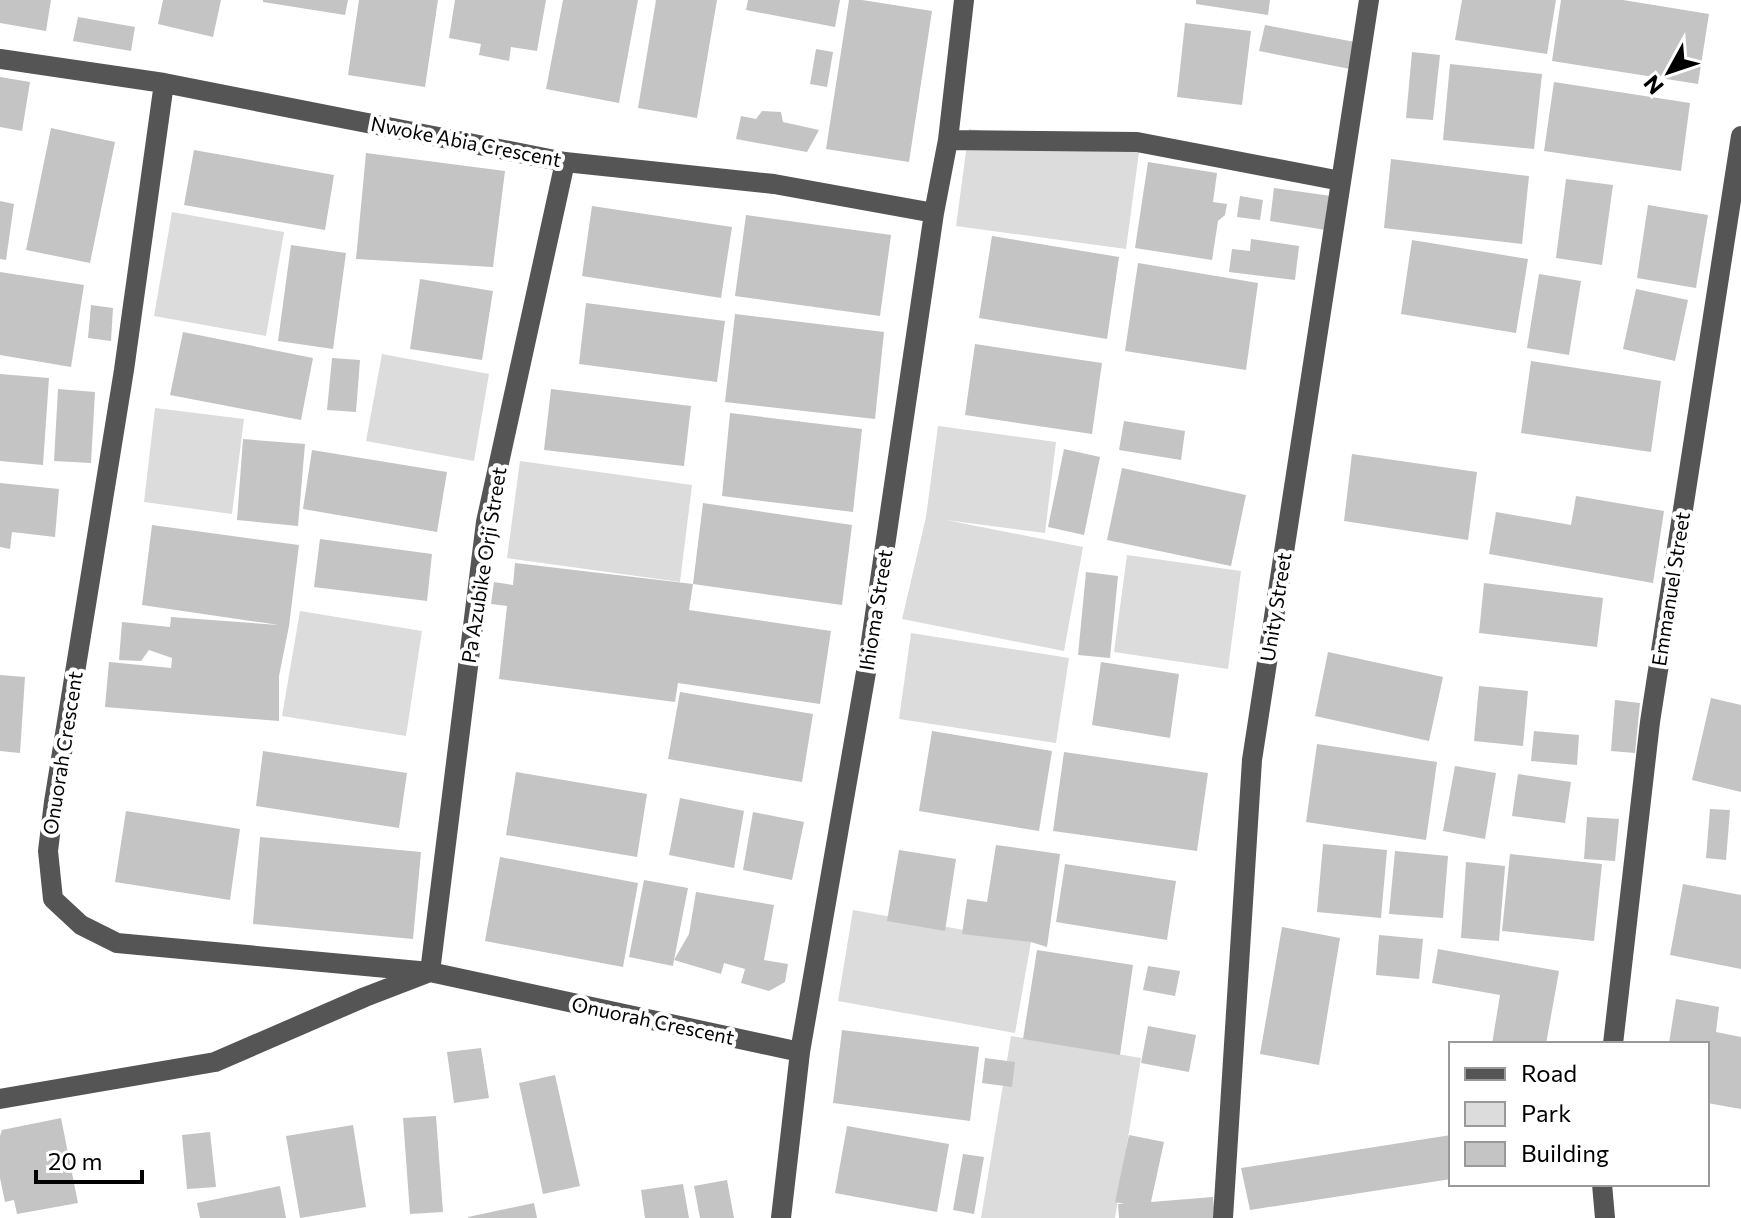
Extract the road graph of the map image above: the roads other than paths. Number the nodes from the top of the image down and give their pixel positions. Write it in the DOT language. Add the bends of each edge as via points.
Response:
graph roads {
  1 [pos="964,0"];
  2 [pos="1369,0"];
  3 [pos="0,59"];
  4 [pos="164,83"];
  5 [pos="1741,136"];
  6 [pos="948,140"];
  7 [pos="565,162"];
  8 [pos="1341,181"];
  9 [pos="934,213"];
  10 [pos="430,972"];
  11 [pos="1613,1042"];
  12 [pos="800,1052"];
  13 [pos="0,1099"];
  14 [pos="1602,1186"];
  15 [pos="781,1218"];
  16 [pos="1223,1218"];
  17 [pos="1605,1218"];
  1 -- 6 [label="street, Ihioma Street"];
  2 -- 8 [label="street, Unity Street"];
  3 -- 4 [label="street, Nwoke Abia Crescent"];
  4 -- 7 [label="street, Nwoke Abia Crescent"];
  4 -- 10 [label="street, Onuorah Crescent" via="54,802 48,851 53,899 81,925 117,943"];
  5 -- 11 [label="street, Emmanuel Street" via="1650,722"];
  6 -- 8 [label="street" via="1137,142"];
  6 -- 9 [label="street, Ihioma Street"];
  7 -- 9 [label="street, Nwoke Abia Crescent" via="774,184"];
  7 -- 10 [label="street, Pa Azubike Orji Street" via="486,522"];
  8 -- 16 [label="street, Unity Street" via="1252,760"];
  9 -- 12 [label="street, Ihioma Street" via="869,655"];
  10 -- 12 [label="street, Onuorah Crescent"];
  10 -- 13 [label="street" via="215,1062"];
  12 -- 15 [label="street, Ihioma Street"];
  14 -- 17 [label="street"];
}
